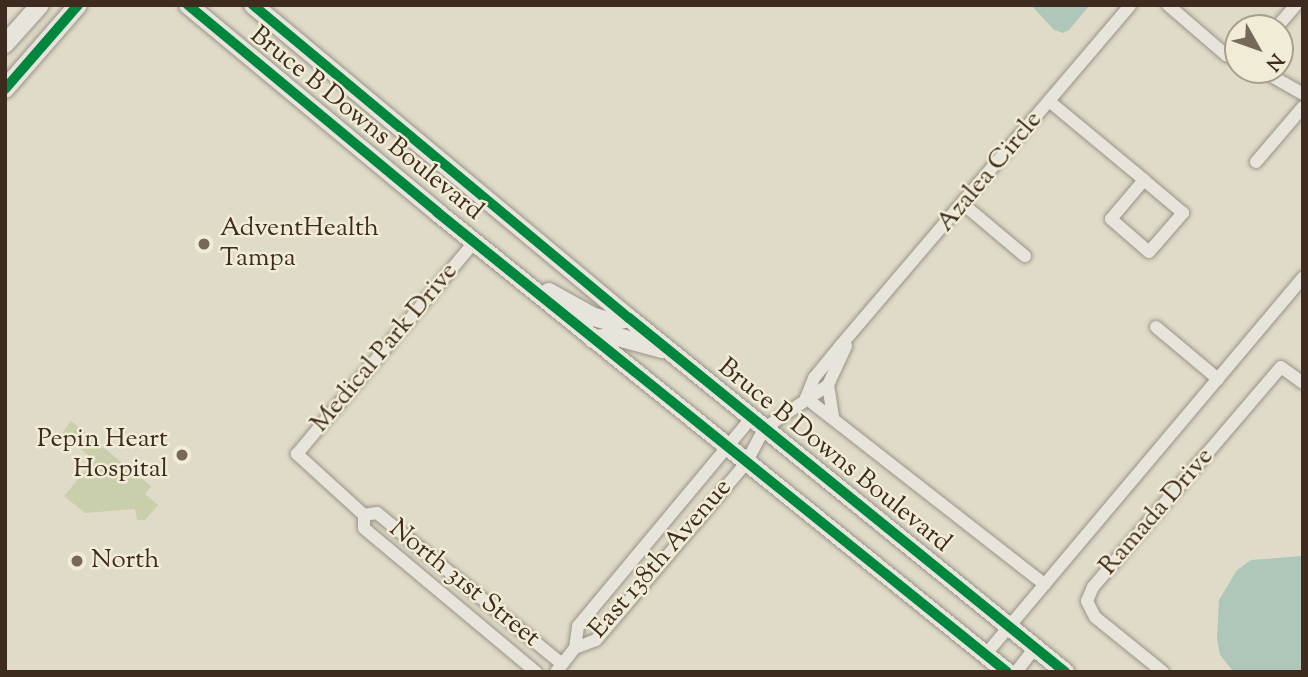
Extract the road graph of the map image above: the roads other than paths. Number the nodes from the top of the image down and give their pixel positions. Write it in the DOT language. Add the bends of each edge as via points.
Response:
graph roads {
  1 [pos="40,5"];
  2 [pos="78,5"];
  3 [pos="188,5"];
  4 [pos="253,5"];
  5 [pos="1130,5"];
  6 [pos="1168,5"];
  7 [pos="5,44"];
  8 [pos="1224,53"];
  9 [pos="1286,84"];
  10 [pos="5,89"];
  11 [pos="1303,94"];
  12 [pos="1049,101"];
  13 [pos="1303,107"];
  14 [pos="1256,162"];
  15 [pos="1144,180"];
  16 [pos="962,204"];
  17 [pos="474,242"];
  18 [pos="1025,256"];
  19 [pos="506,268"];
  20 [pos="1303,278"];
  21 [pos="629,318"];
  22 [pos="1156,327"];
  23 [pos="593,338"];
  24 [pos="850,339"];
  25 [pos="669,350"];
  26 [pos="1218,379"];
  27 [pos="1303,383"];
  28 [pos="828,386"];
  29 [pos="806,398"];
  30 [pos="833,417"];
  31 [pos="759,423"];
  32 [pos="726,446"];
  33 [pos="297,454"];
  34 [pos="746,463"];
  35 [pos="364,515"];
  36 [pos="1045,585"];
  37 [pos="1010,627"];
  38 [pos="575,648"];
  39 [pos="1035,648"];
  40 [pos="986,654"];
  41 [pos="559,668"];
  42 [pos="536,672"];
  43 [pos="1007,672"];
  44 [pos="1016,672"];
  45 [pos="1065,672"];
  46 [pos="1163,672"];
  1 -- 7 [label="main road"];
  2 -- 10 [label="main road"];
  3 -- 17 [label="main road, Bruce B Downs Boulevard"];
  4 -- 21 [label="main road, Bruce B Downs Boulevard"];
  5 -- 12 [label="street, Azalea Circle"];
  6 -- 8 [label="street"];
  9 -- 11 [label="street"];
  12 -- 15 [label="street"];
  12 -- 16 [label="street, Azalea Circle"];
  13 -- 14 [label="street"];
  15 -- 15 [label="street" via="1111,219 1149,251 1182,213"];
  16 -- 18 [label="street"];
  16 -- 24 [label="street, Azalea Circle"];
  17 -- 19 [label="main road, Bruce B Downs Boulevard"];
  17 -- 33 [label="street, Medical Park Drive"];
  19 -- 21 [label="main road" via="594,317 611,322"];
  19 -- 23 [label="main road, Bruce B Downs Boulevard"];
  20 -- 26 [label="street"];
  21 -- 25 [label="main road, Bruce B Downs Boulevard"];
  22 -- 26 [label="street"];
  23 -- 25 [label="main road" via="618,337"];
  23 -- 32 [label="main road, Bruce B Downs Boulevard"];
  24 -- 28 [label="street, Azalea Circle"];
  24 -- 29 [label="street, Azalea Circle" via="814,378"];
  25 -- 31 [label="main road, Bruce B Downs Boulevard"];
  26 -- 36 [label="street"];
  27 -- 46 [label="street, Ramada Drive" via="1281,366 1093,587 1087,601 1095,617"];
  28 -- 29 [label="street, Azalea Circle"];
  28 -- 30 [label="street"];
  29 -- 30 [label="street"];
  29 -- 31 [label="street, Azalea Circle"];
  30 -- 36 [label="street"];
  31 -- 32 [label="street, East 138th Avenue"];
  31 -- 34 [label="street, East 138th Avenue"];
  31 -- 37 [label="main road, Bruce B Downs Boulevard"];
  32 -- 34 [label="main road, Bruce B Downs Boulevard"];
  32 -- 38 [label="street, East 138th Avenue" via="578,626"];
  33 -- 35 [label="street, North 31st Street"];
  34 -- 38 [label="street, East 138th Avenue" via="596,640"];
  34 -- 40 [label="main road, Bruce B Downs Boulevard"];
  35 -- 41 [label="street, North 31st Street" via="377,513"];
  35 -- 42 [label="street, North 31st Street" via="364,528"];
  36 -- 37 [label="street"];
  37 -- 39 [label="main road, Bruce B Downs Boulevard"];
  37 -- 40 [label="street"];
  38 -- 41 [label="street, East 138th Avenue"];
  39 -- 44 [label="street"];
  39 -- 45 [label="main road, Bruce B Downs Boulevard"];
  40 -- 43 [label="main road, Bruce B Downs Boulevard"];
}
